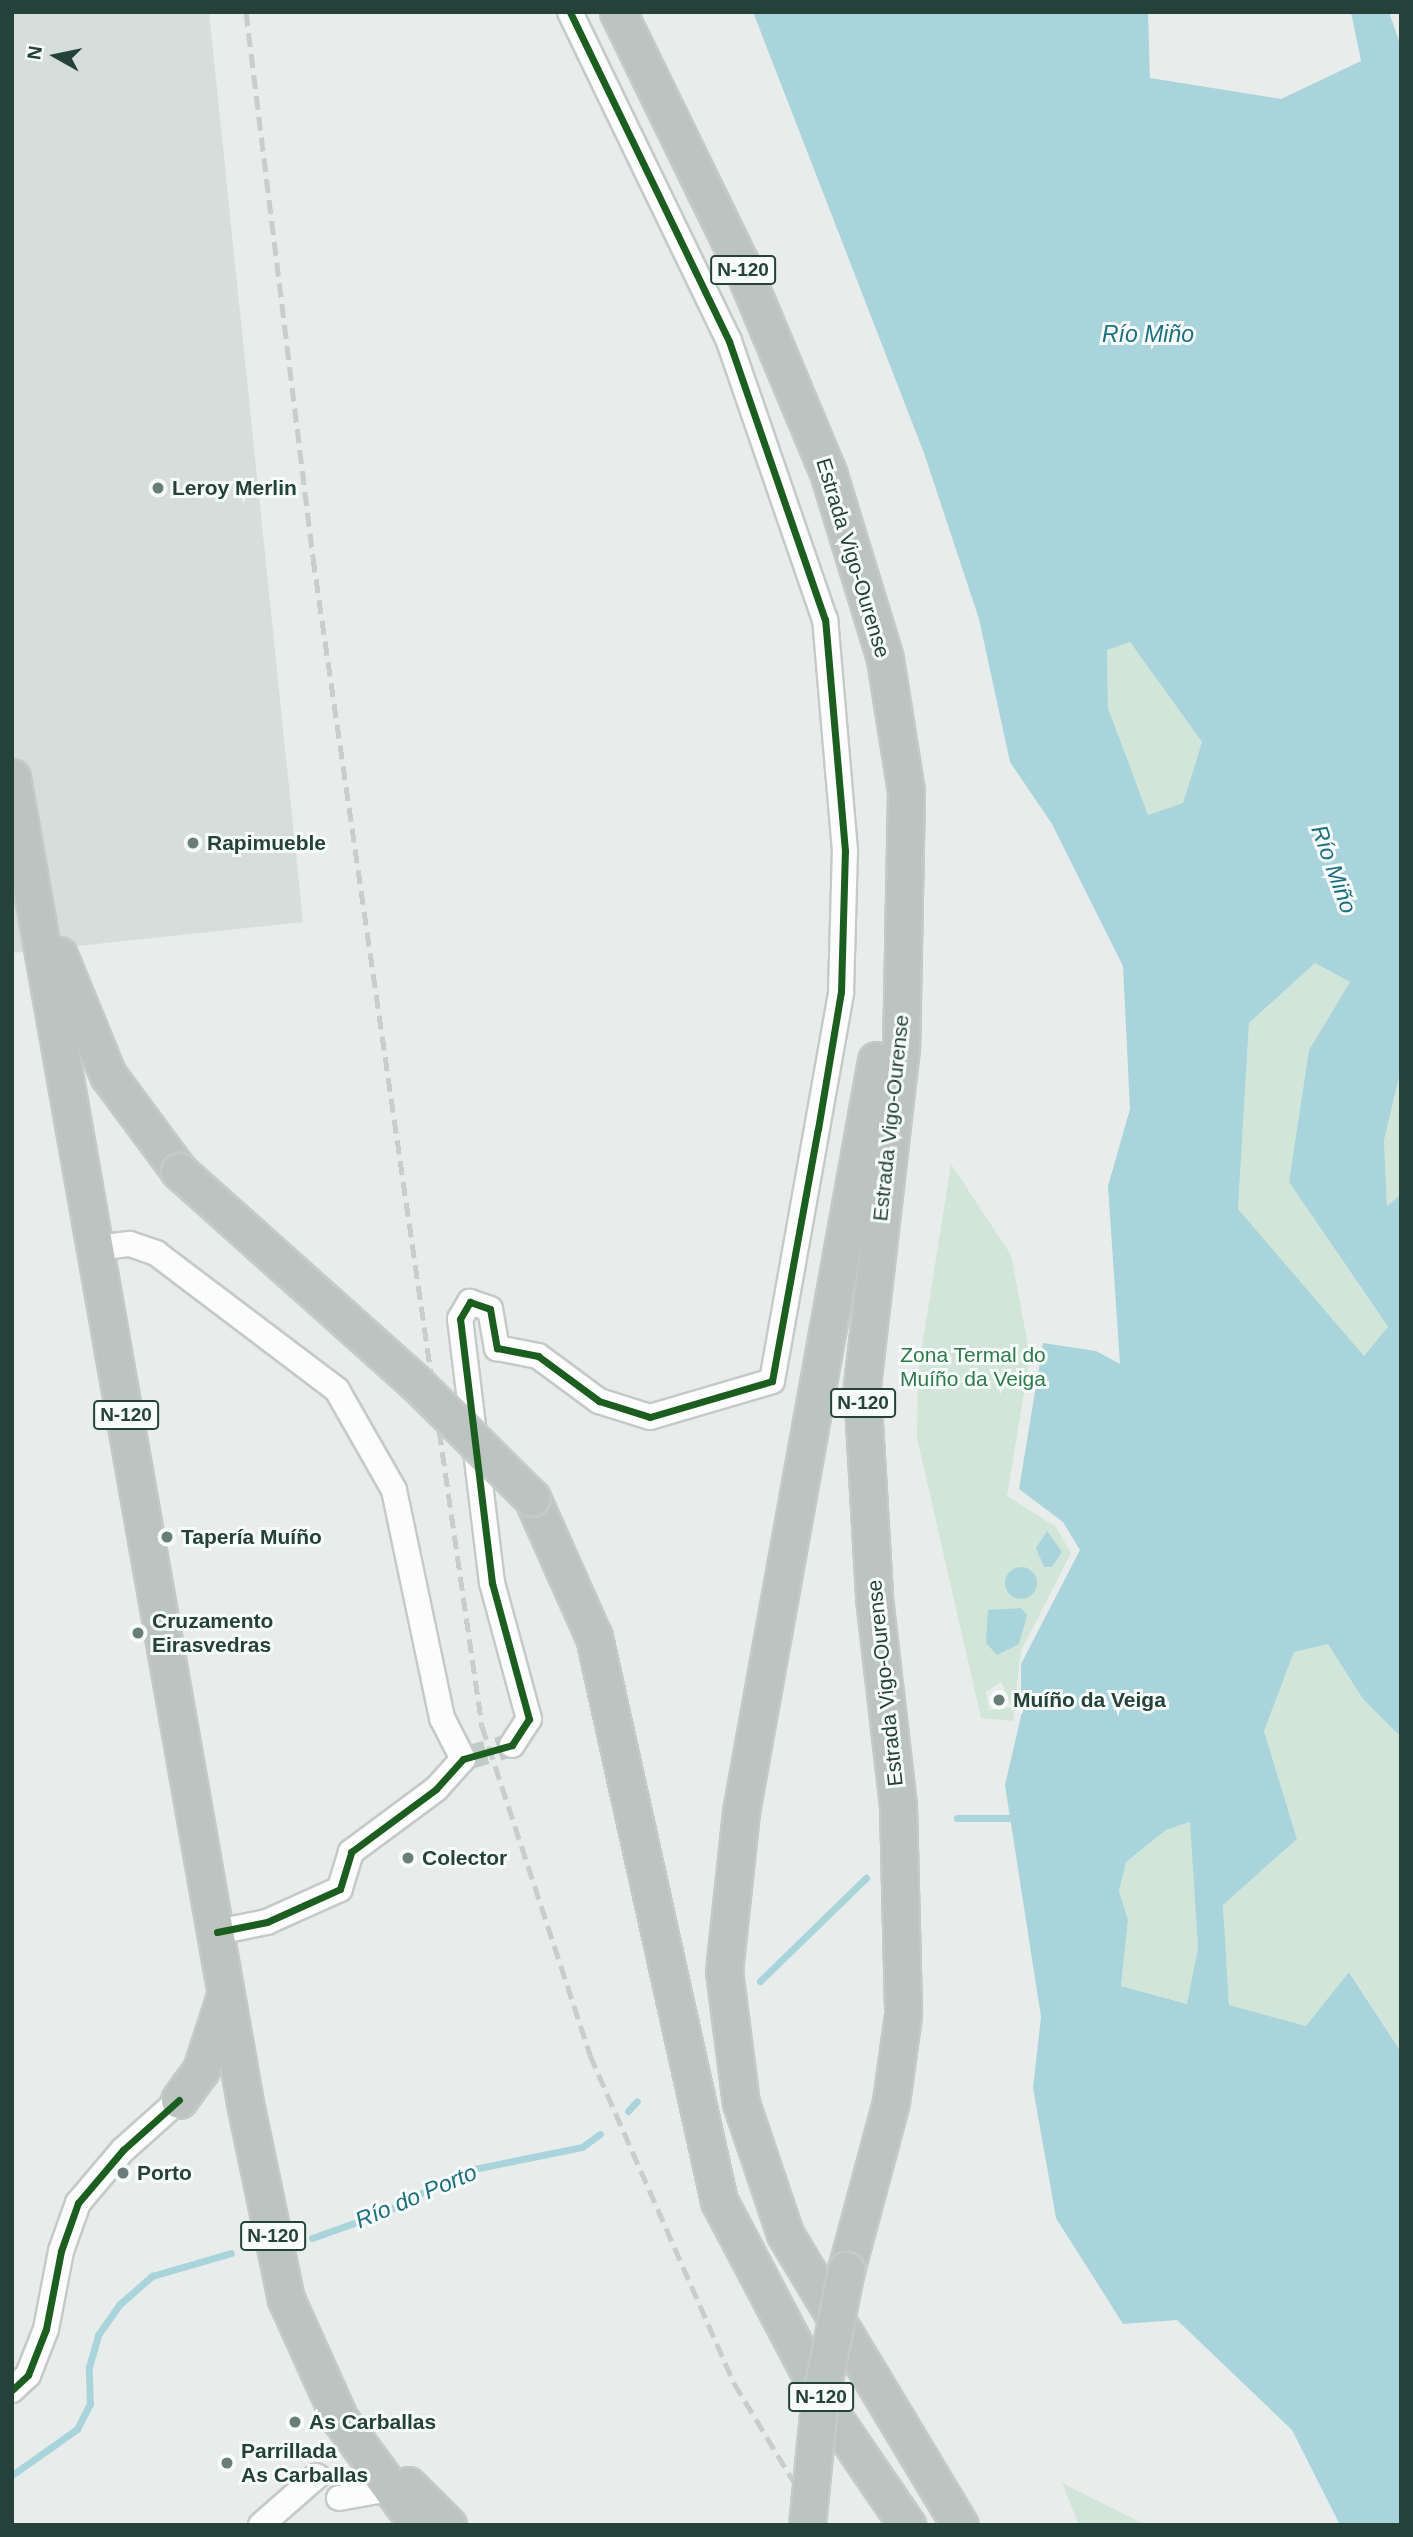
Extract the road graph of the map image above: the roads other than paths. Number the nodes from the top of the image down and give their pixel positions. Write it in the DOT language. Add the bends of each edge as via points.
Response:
graph roads {
  1 [pos="570,12"];
  2 [pos="618,12"];
  3 [pos="848,536"];
  4 [pos="12,777"];
  5 [pos="24,841"];
  6 [pos="96,1248"];
  7 [pos="512,1745"];
  8 [pos="217,1932"];
  9 [pos="227,1989"];
  10 [pos="179,2100"];
  11 [pos="246,2102"];
  12 [pos="846,2270"];
  13 [pos="12,2390"];
  14 [pos="317,2476"];
  15 [pos="339,2498"];
  16 [pos="408,2503"];
  17 [pos="261,2525"];
  18 [pos="448,2525"];
  19 [pos="807,2525"];
  20 [pos="822,2525"];
  21 [pos="907,2525"];
  22 [pos="960,2525"];
  1 -- 7 [label="street" via="729,341 825,620 845,850 841,992 772,1381 650,1417 599,1401 538,1356 497,1348 490,1309 470,1302 460,1319 492,1583 529,1719"];
  2 -- 3 [label="highway, Estrada Vigo-Ourense / N-120" via="779,351"];
  3 -- 12 [label="highway, Estrada Vigo-Ourense / N-120" via="885,659 906,792 909,874 901,1048 862,1387 874,1598 898,1805 903,2015 891,2102"];
  3 -- 22 [label="highway" via="882,729 893,845 885,970 874,1079 741,1812 724,1970 741,2102 785,2234"];
  4 -- 5 [label="highway, N-120"];
  5 -- 6 [label="highway, N-120"];
  5 -- 21 [label="highway, bridge" via="65,973 108,1075 179,1171 416,1383 532,1498 594,1637 694,2112 719,2201 831,2412"];
  6 -- 8 [label="highway, N-120"];
  6 -- 8 [label="street" via="130,1244 156,1253 337,1390 394,1489 442,1718 463,1759 436,1789 351,1852 340,1889 267,1923"];
  8 -- 9 [label="highway, N-120"];
  9 -- 10 [label="highway" via="201,2070"];
  9 -- 11 [label="highway, N-120"];
  10 -- 11 [label="highway" via="214,2086"];
  10 -- 13 [label="street" via="123,2150 78,2203 61,2251 46,2329 28,2375"];
  11 -- 16 [label="highway, N-120" via="286,2299 340,2419"];
  12 -- 19 [label="highway, N-120, bridge" via="819,2405"];
  12 -- 20 [label="highway, N-120, bridge"];
  14 -- 17 [label="street"];
  15 -- 16 [label="street"];
  16 -- 18 [label="highway, N-120"];
}
